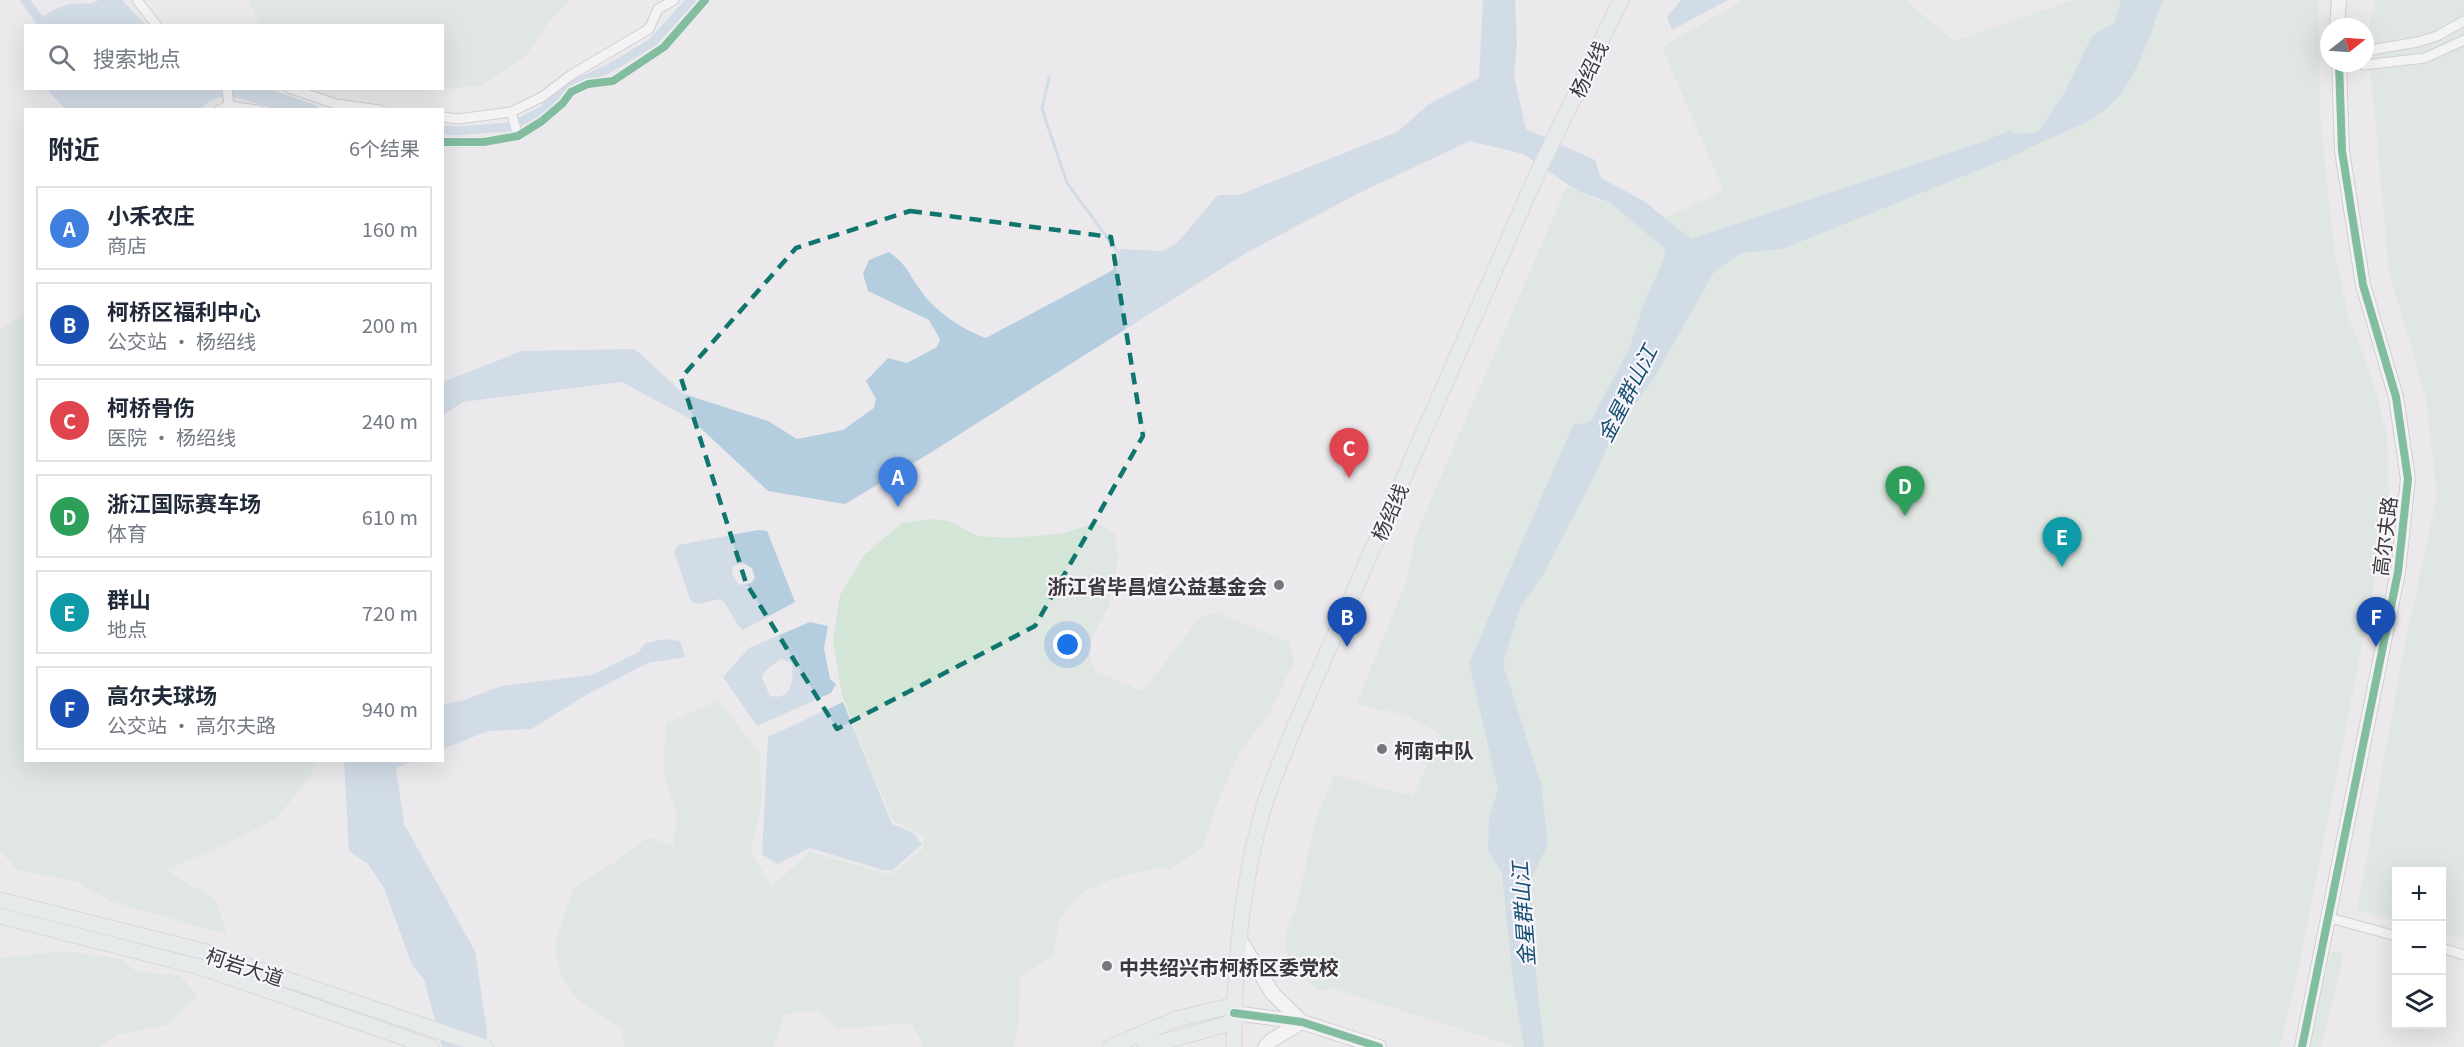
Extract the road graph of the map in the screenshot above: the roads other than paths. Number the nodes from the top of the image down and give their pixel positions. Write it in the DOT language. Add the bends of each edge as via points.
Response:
graph roads {
  1 [pos="137,0"];
  2 [pos="674,0"];
  3 [pos="1621,0"];
  4 [pos="2339,0"];
  5 [pos="701,2"];
  6 [pos="2338,18"];
  7 [pos="2464,21"];
  8 [pos="155,24"];
  9 [pos="2464,40"];
  10 [pos="2374,49"];
  11 [pos="2374,64"];
  12 [pos="2340,72"];
  13 [pos="227,90"];
  14 [pos="295,90"];
  15 [pos="230,106"];
  16 [pos="224,108"];
  17 [pos="244,108"];
  18 [pos="365,108"];
  19 [pos="512,112"];
  20 [pos="444,117"];
  21 [pos="518,136"];
  22 [pos="444,142"];
  23 [pos="0,900"];
  24 [pos="0,916"];
  25 [pos="2330,918"];
  26 [pos="2392,935"];
  27 [pos="1239,940"];
  28 [pos="2446,949"];
  29 [pos="2464,954"];
  30 [pos="1234,1014"];
  31 [pos="1302,1022"];
  32 [pos="431,1047"];
  33 [pos="486,1047"];
  34 [pos="1110,1047"];
  35 [pos="1145,1047"];
  36 [pos="1234,1047"];
  37 [pos="1265,1047"];
  38 [pos="1379,1047"];
  39 [pos="2302,1047"];
  1 -- 8 [label="street"];
  2 -- 19 [label="street" via="657,9 649,29"];
  3 -- 27 [label="main road, 杨绍线" via="1537,174 1294,728 1263,809 1246,883"];
  4 -- 6 [label="street"];
  5 -- 21 [label="street" via="664,47 613,81 588,84 571,92 542,121"];
  7 -- 10 [label="street" via="2438,36"];
  9 -- 11 [label="street" via="2425,58"];
  12 -- 25 [label="street, 高尔夫路" via="2342,151 2363,285 2396,397 2408,479 2398,572"];
  13 -- 15 [label="street"];
  14 -- 18 [label="street" via="336,104"];
  15 -- 16 [label="street"];
  15 -- 17 [label="street"];
  19 -- 20 [label="street"];
  19 -- 21 [label="street"];
  21 -- 22 [label="street" via="484,142"];
  23 -- 33 [label="main road, 柯岩大道" via="206,952"];
  24 -- 32 [label="main road, 柯岩大道" via="202,968"];
  25 -- 26 [label="street"];
  25 -- 39 [label="street, 高尔夫路"];
  27 -- 30 [label="main road, 杨绍线"];
  27 -- 31 [label="street" via="1274,994"];
  28 -- 29 [label="street"];
  30 -- 31 [label="street"];
  30 -- 34 [label="main road" via="1176,1019"];
  30 -- 35 [label="main road"];
  30 -- 36 [label="main road, 杨绍线"];
  31 -- 37 [label="street"];
  31 -- 38 [label="street"];
}
